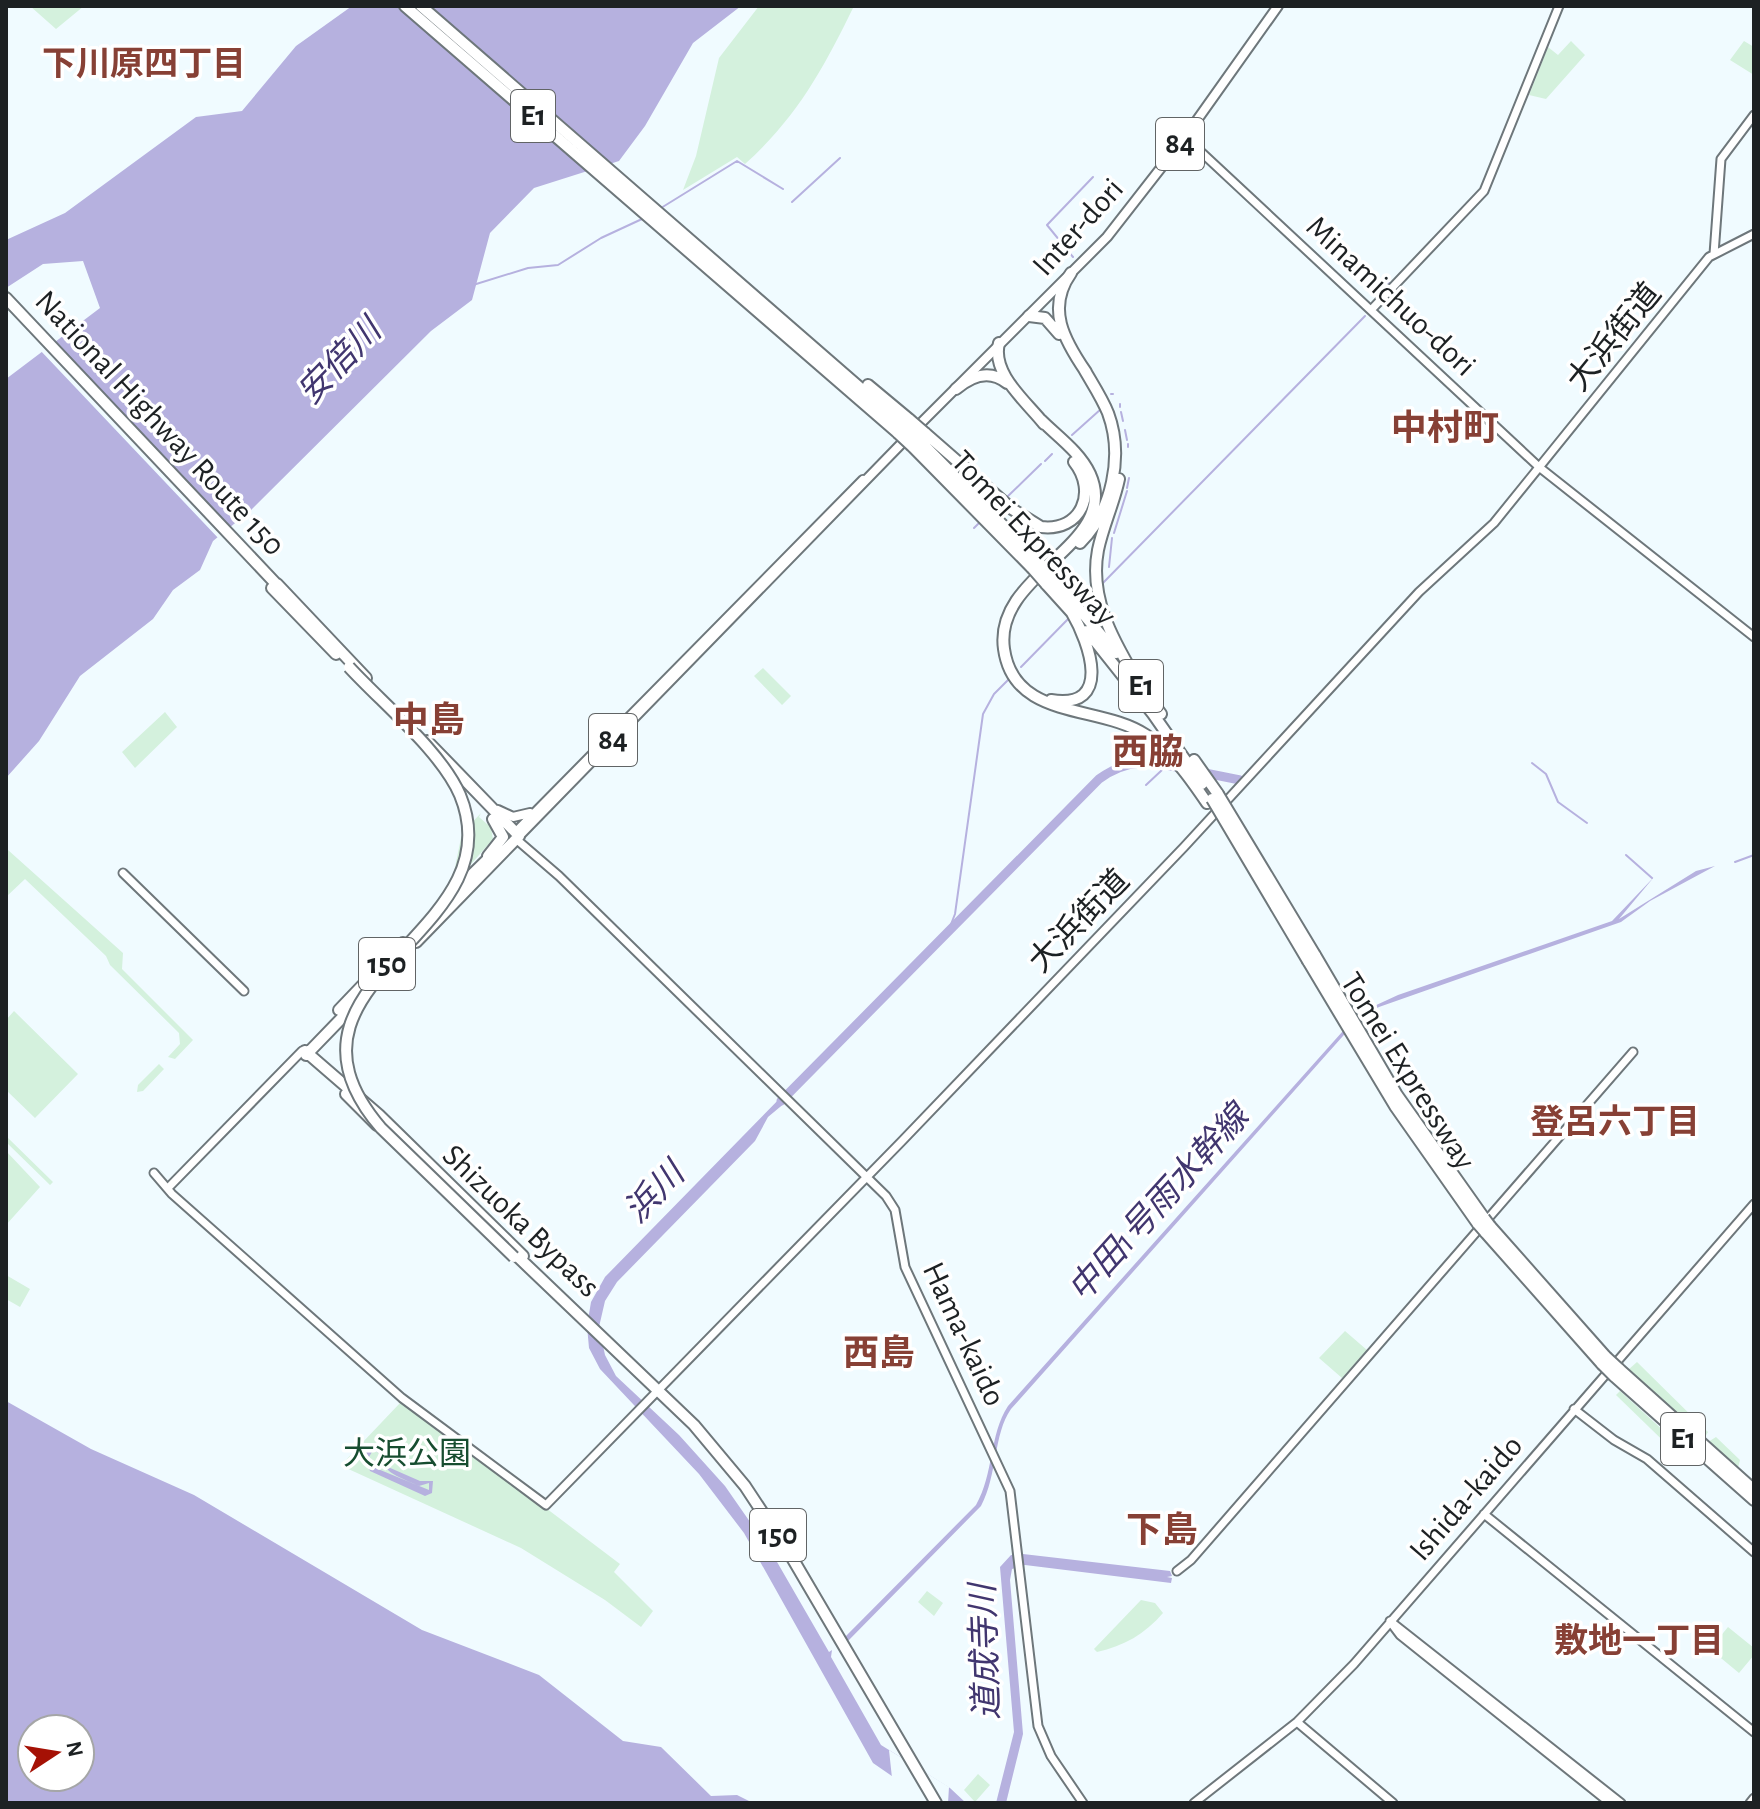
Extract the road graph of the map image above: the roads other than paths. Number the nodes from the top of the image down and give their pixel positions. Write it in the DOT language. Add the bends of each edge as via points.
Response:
graph roads {
  1 [pos="405,6"];
  2 [pos="421,6"];
  3 [pos="1278,6"];
  4 [pos="1559,6"];
  5 [pos="1754,115"];
  6 [pos="1185,137"];
  7 [pos="1754,234"];
  8 [pos="697,251"];
  9 [pos="1714,254"];
  10 [pos="1071,273"];
  11 [pos="747,294"];
  12 [pos="6,298"];
  13 [pos="6,307"];
  14 [pos="1371,310"];
  15 [pos="1029,316"];
  16 [pos="999,343"];
  17 [pos="1073,350"];
  18 [pos="1084,369"];
  19 [pos="855,383"];
  20 [pos="956,389"];
  21 [pos="1018,392"];
  22 [pos="1041,420"];
  23 [pos="911,433"];
  24 [pos="1539,467"];
  25 [pos="873,473"];
  26 [pos="274,586"];
  27 [pos="1076,613"];
  28 [pos="1754,637"];
  29 [pos="350,666"];
  30 [pos="1135,677"];
  31 [pos="1195,771"];
  32 [pos="465,780"];
  33 [pos="1212,799"];
  34 [pos="539,806"];
  35 [pos="493,819"];
  36 [pos="516,836"];
  37 [pos="483,864"];
  38 [pos="123,873"];
  39 [pos="1312,958"];
  40 [pos="244,991"];
  41 [pos="305,1052"];
  42 [pos="1633,1052"];
  43 [pos="154,1173"];
  44 [pos="867,1177"];
  45 [pos="168,1188"];
  46 [pos="1754,1204"];
  47 [pos="552,1292"];
  48 [pos="1616,1373"];
  49 [pos="653,1395"];
  50 [pos="1574,1409"];
  51 [pos="1754,1490"];
  52 [pos="1754,1500"];
  53 [pos="1484,1514"];
  54 [pos="1754,1552"];
  55 [pos="1177,1571"];
  56 [pos="1390,1621"];
  57 [pos="1297,1722"];
  58 [pos="1754,1732"];
  59 [pos="1754,1798"];
  60 [pos="930,1803"];
  61 [pos="936,1803"];
  62 [pos="1083,1803"];
  63 [pos="1194,1803"];
  64 [pos="1393,1803"];
  65 [pos="1610,1803"];
  66 [pos="1621,1803"];
  67 [pos="1750,1803"];
  1 -- 8 [label="highway, Tomei Expressway / E1"];
  2 -- 8 [label="highway, Tomei Expressway / E1"];
  3 -- 6 [label="main road, Inter-dori / 84"];
  4 -- 14 [label="street" via="1484,191"];
  5 -- 9 [label="street" via="1721,159"];
  6 -- 10 [label="main road, Inter-dori / 84" via="1107,237"];
  6 -- 14 [label="street, Minamichuo-dori"];
  7 -- 9 [label="street"];
  8 -- 11 [label="highway, Tomei Expressway / E1"];
  9 -- 24 [label="street, 大浜街道"];
  10 -- 15 [label="main road, Inter-dori / 84"];
  10 -- 17 [label="highway" via="1061,290 1057,317"];
  11 -- 19 [label="highway, Tomei Expressway / E1"];
  11 -- 19 [label="highway, Tomei Expressway / E1"];
  12 -- 26 [label="highway, National Highway Route 150 / 150"];
  13 -- 26 [label="highway, National Highway Route 150 / 150"];
  14 -- 24 [label="street, Minamichuo-dori"];
  15 -- 16 [label="main road, Inter-dori / 84"];
  15 -- 17 [label="highway" via="1050,322"];
  16 -- 20 [label="main road, Inter-dori / 84"];
  16 -- 21 [label="highway" via="1001,369"];
  17 -- 18 [label="highway"];
  18 -- 27 [label="highway" via="1109,415 1115,457 1111,487 1086,537 1022,597 1008,633 1017,673 1046,698 1075,697 1092,677"];
  18 -- 30 [label="highway" via="1113,412 1121,458 1115,498 1098,548 1097,589 1111,634"];
  19 -- 23 [label="highway, Tomei Expressway / E1"];
  20 -- 21 [label="highway" via="987,375 1002,378"];
  20 -- 23 [label="main road, Inter-dori / 84"];
  21 -- 22 [label="highway"];
  22 -- 23 [label="highway" via="1079,468 1086,492 1077,516 1050,528 1031,524"];
  22 -- 31 [label="highway" via="1084,464 1094,501 1081,533 1012,604 1004,637 1011,671 1042,701 1120,721"];
  23 -- 25 [label="main road, Inter-dori / 84"];
  23 -- 27 [label="highway, Tomei Expressway / E1, bridge"];
  24 -- 28 [label="street, Minamichuo-dori"];
  24 -- 44 [label="street, 大浜街道" via="1494,523 1419,592 1184,847"];
  25 -- 34 [label="main road, Inter-dori / 84"];
  25 -- 36 [label="main road, Inter-dori / 84"];
  26 -- 29 [label="highway, National Highway Route 150 / 150"];
  26 -- 32 [label="highway, National Highway Route 150 / 150"];
  26 -- 35 [label="highway, National Highway Route 150 / 150" via="324,647"];
  27 -- 30 [label="highway, Tomei Expressway / E1"];
  27 -- 31 [label="highway, Tomei Expressway / E1"];
  29 -- 47 [label="highway, Shizuoka Bypass / 150, bridge" via="449,777 462,801 468,832 465,862 450,898 372,981 358,1006 348,1045 354,1086 381,1128"];
  30 -- 31 [label="highway, Tomei Expressway / E1"];
  31 -- 33 [label="highway, Tomei Expressway / E1"];
  32 -- 34 [label="main road" via="508,815 522,816"];
  32 -- 36 [label="highway, National Highway Route 150 / 150"];
  33 -- 39 [label="highway, Tomei Expressway / E1, bridge"];
  33 -- 39 [label="highway, Tomei Expressway / E1, bridge"];
  34 -- 36 [label="main road, Inter-dori / 84"];
  35 -- 36 [label="highway, National Highway Route 150 / 150"];
  35 -- 37 [label="highway, 150" via="503,837"];
  36 -- 37 [label="highway, 150"];
  36 -- 41 [label="highway, 150"];
  36 -- 44 [label="street, Hama-kaido"];
  37 -- 41 [label="highway, 150"];
  38 -- 40 [label="street"];
  39 -- 48 [label="highway, Tomei Expressway / E1, bridge" via="1410,1121 1484,1225 1532,1289"];
  41 -- 45 [label="street"];
  41 -- 47 [label="highway, 150" via="476,1207"];
  42 -- 55 [label="street"];
  43 -- 45 [label="street"];
  44 -- 49 [label="street, 大浜街道"];
  44 -- 62 [label="street, Hama-kaido" via="895,1210 905,1267 1013,1504 1038,1726"];
  45 -- 49 [label="street, 大浜街道" via="402,1398 546,1505"];
  46 -- 50 [label="street, Ishida-kaido"];
  47 -- 49 [label="highway, Shizuoka Bypass / 150"];
  48 -- 51 [label="highway, Tomei Expressway / E1"];
  48 -- 52 [label="highway, Tomei Expressway / E1"];
  49 -- 60 [label="highway, Shizuoka Bypass / 150" via="716,1459 765,1523"];
  49 -- 61 [label="highway, Shizuoka Bypass / 150" via="708,1440 757,1502"];
  50 -- 53 [label="street, Ishida-kaido"];
  50 -- 54 [label="street" via="1647,1459"];
  53 -- 56 [label="street, Ishida-kaido"];
  53 -- 58 [label="street"];
  56 -- 57 [label="street, Ishida-kaido"];
  56 -- 65 [label="street" via="1400,1635"];
  56 -- 66 [label="street"];
  57 -- 63 [label="street, Ishida-kaido"];
  57 -- 64 [label="street"];
  59 -- 67 [label="street"];
}
